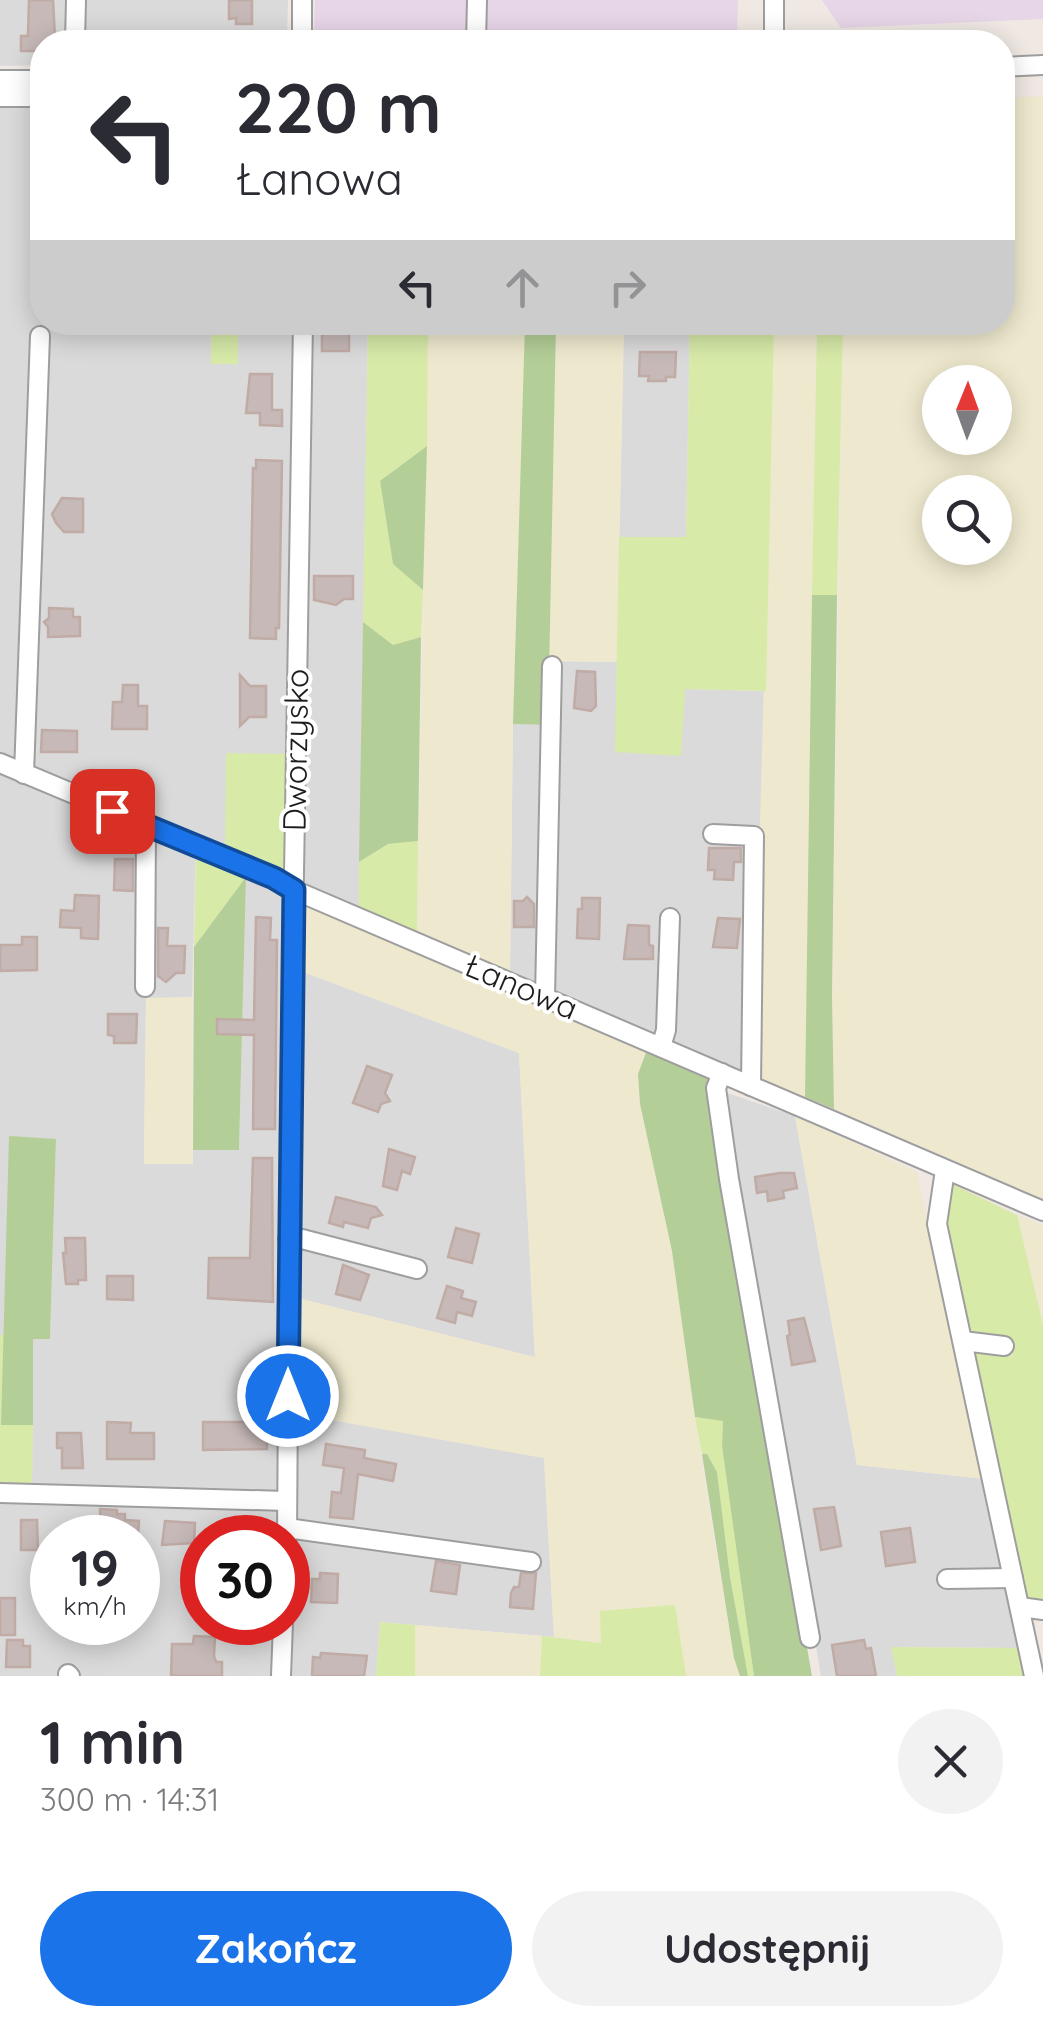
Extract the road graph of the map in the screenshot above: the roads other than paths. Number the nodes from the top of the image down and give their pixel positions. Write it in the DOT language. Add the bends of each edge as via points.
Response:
graph roads {
  1 [pos="76,0"];
  2 [pos="302,0"];
  3 [pos="477,0"];
  4 [pos="774,0"];
  5 [pos="75,30"];
  6 [pos="302,30"];
  7 [pos="476,30"];
  8 [pos="774,30"];
  9 [pos="1043,65"];
  10 [pos="1015,66"];
  11 [pos="0,80"];
  12 [pos="30,85"];
  13 [pos="30,86"];
  14 [pos="0,97"];
  15 [pos="303,335"];
  16 [pos="40,336"];
  17 [pos="552,666"];
  18 [pos="0,763"];
  19 [pos="24,774"];
  20 [pos="146,826"];
  21 [pos="713,834"];
  22 [pos="294,890"];
  23 [pos="670,918"];
  24 [pos="145,988"];
  25 [pos="545,997"];
  26 [pos="662,1047"];
  27 [pos="722,1073"];
  28 [pos="751,1086"];
  29 [pos="945,1170"];
  30 [pos="1043,1212"];
  31 [pos="288,1239"];
  32 [pos="417,1270"];
  33 [pos="962,1341"];
  34 [pos="1004,1346"];
  35 [pos="0,1493"];
  36 [pos="286,1501"];
  37 [pos="286,1515"];
  38 [pos="310,1536"];
  39 [pos="531,1562"];
  40 [pos="1014,1578"];
  41 [pos="948,1579"];
  42 [pos="1020,1607"];
  43 [pos="1043,1610"];
  44 [pos="810,1638"];
  45 [pos="283,1645"];
  46 [pos="282,1676"];
  47 [pos="1034,1676"];
  1 -- 5 [label="street"];
  2 -- 6 [label="street"];
  3 -- 7 [label="street"];
  4 -- 8 [label="street"];
  9 -- 10 [label="street"];
  11 -- 12 [label="street"];
  13 -- 14 [label="street"];
  15 -- 22 [label="street, Dworzysko"];
  16 -- 19 [label="street"];
  17 -- 25 [label="street"];
  18 -- 19 [label="street, Łanowa"];
  19 -- 20 [label="street, Łanowa"];
  20 -- 22 [label="street, Łanowa"];
  20 -- 24 [label="street"];
  21 -- 28 [label="street" via="754,836"];
  22 -- 25 [label="street, Łanowa"];
  22 -- 31 [label="street, Dworzysko"];
  23 -- 26 [label="street"];
  25 -- 26 [label="street, Łanowa"];
  26 -- 27 [label="street, Łanowa"];
  27 -- 28 [label="street, Łanowa"];
  27 -- 44 [label="street" via="716,1088 729,1179"];
  28 -- 29 [label="street, Łanowa"];
  29 -- 30 [label="street, Łanowa"];
  29 -- 33 [label="street" via="938,1224"];
  31 -- 32 [label="street"];
  31 -- 36 [label="street, Dworzysko"];
  33 -- 34 [label="street"];
  33 -- 40 [label="street"];
  35 -- 36 [label="street"];
  36 -- 37 [label="street, Dworzysko"];
  38 -- 39 [label="street"];
  40 -- 41 [label="street"];
  40 -- 42 [label="street"];
  42 -- 43 [label="street"];
  42 -- 47 [label="street"];
  45 -- 46 [label="street"];
}
